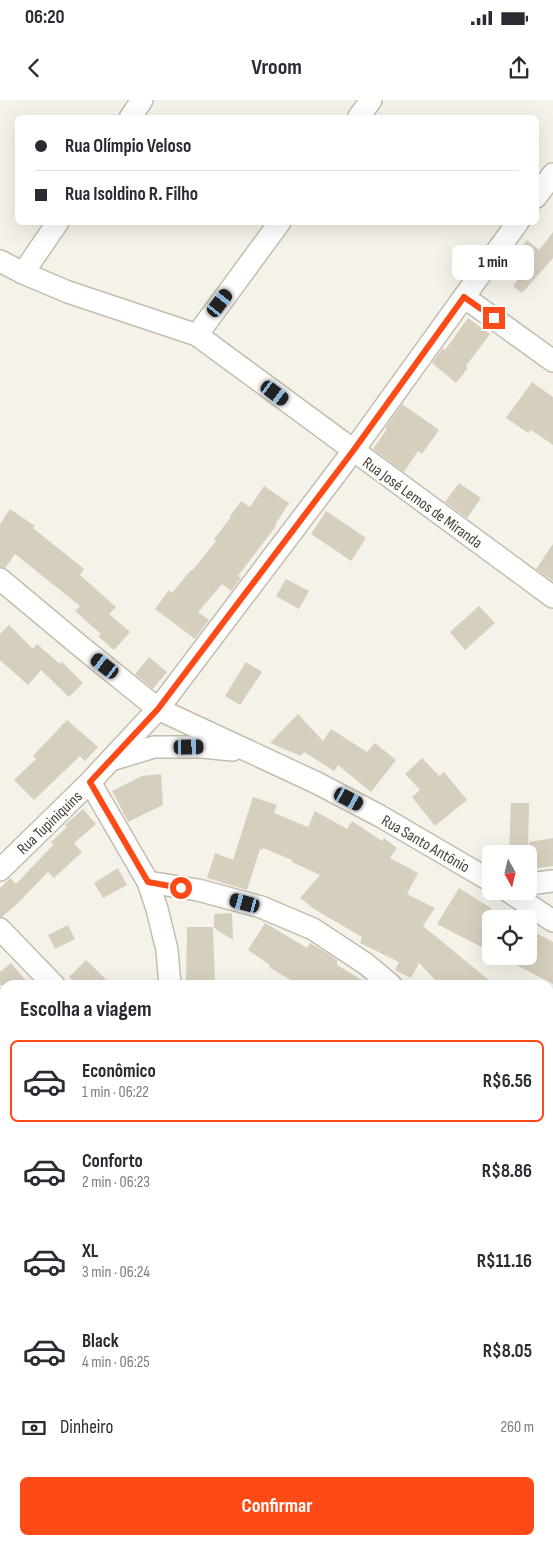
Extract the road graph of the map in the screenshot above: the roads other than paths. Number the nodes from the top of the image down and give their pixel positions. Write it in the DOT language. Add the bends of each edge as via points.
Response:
graph roads {
  1 [pos="142,100"];
  2 [pos="370,100"];
  3 [pos="132,115"];
  4 [pos="360,115"];
  5 [pos="553,174"];
  6 [pos="539,193"];
  7 [pos="56,225"];
  8 [pos="278,225"];
  9 [pos="516,225"];
  10 [pos="0,261"];
  11 [pos="23,273"];
  12 [pos="464,297"];
  13 [pos="197,335"];
  14 [pos="553,361"];
  15 [pos="353,451"];
  16 [pos="0,579"];
  17 [pos="553,597"];
  18 [pos="158,709"];
  19 [pos="252,752"];
  20 [pos="111,760"];
  21 [pos="90,782"];
  22 [pos="0,870"];
  23 [pos="482,876"];
  24 [pos="553,881"];
  25 [pos="148,882"];
  26 [pos="538,883"];
  27 [pos="522,900"];
  28 [pos="553,921"];
  29 [pos="0,929"];
  30 [pos="49,980"];
  31 [pos="170,980"];
  32 [pos="385,980"];
  1 -- 3 [label="street"];
  2 -- 4 [label="street"];
  5 -- 6 [label="street"];
  7 -- 11 [label="street"];
  8 -- 13 [label="street"];
  9 -- 12 [label="street, Rua Tupiniquins"];
  10 -- 11 [label="street, Rua José Lemos de Miranda"];
  11 -- 13 [label="street, Rua José Lemos de Miranda" via="68,292"];
  12 -- 14 [label="street"];
  12 -- 15 [label="street, Rua Tupiniquins"];
  13 -- 15 [label="street, Rua José Lemos de Miranda"];
  15 -- 17 [label="street, Rua José Lemos de Miranda"];
  15 -- 18 [label="street, Rua Tupiniquins"];
  16 -- 18 [label="street, Rua Santo Antônio"];
  18 -- 19 [label="street, Rua Santo Antônio"];
  18 -- 20 [label="street, Rua Tupiniquins"];
  19 -- 20 [label="street, Rua Santo Antônio" via="202,746 154,747"];
  19 -- 23 [label="street, Rua Santo Antônio" via="380,816"];
  20 -- 21 [label="street, Rua Tupiniquins"];
  21 -- 22 [label="street, Rua Tupiniquins"];
  21 -- 25 [label="street"];
  24 -- 26 [label="street"];
  25 -- 31 [label="street" via="167,950"];
  25 -- 32 [label="street" via="198,890 261,907 314,929"];
  27 -- 28 [label="street"];
  29 -- 30 [label="street"];
}
